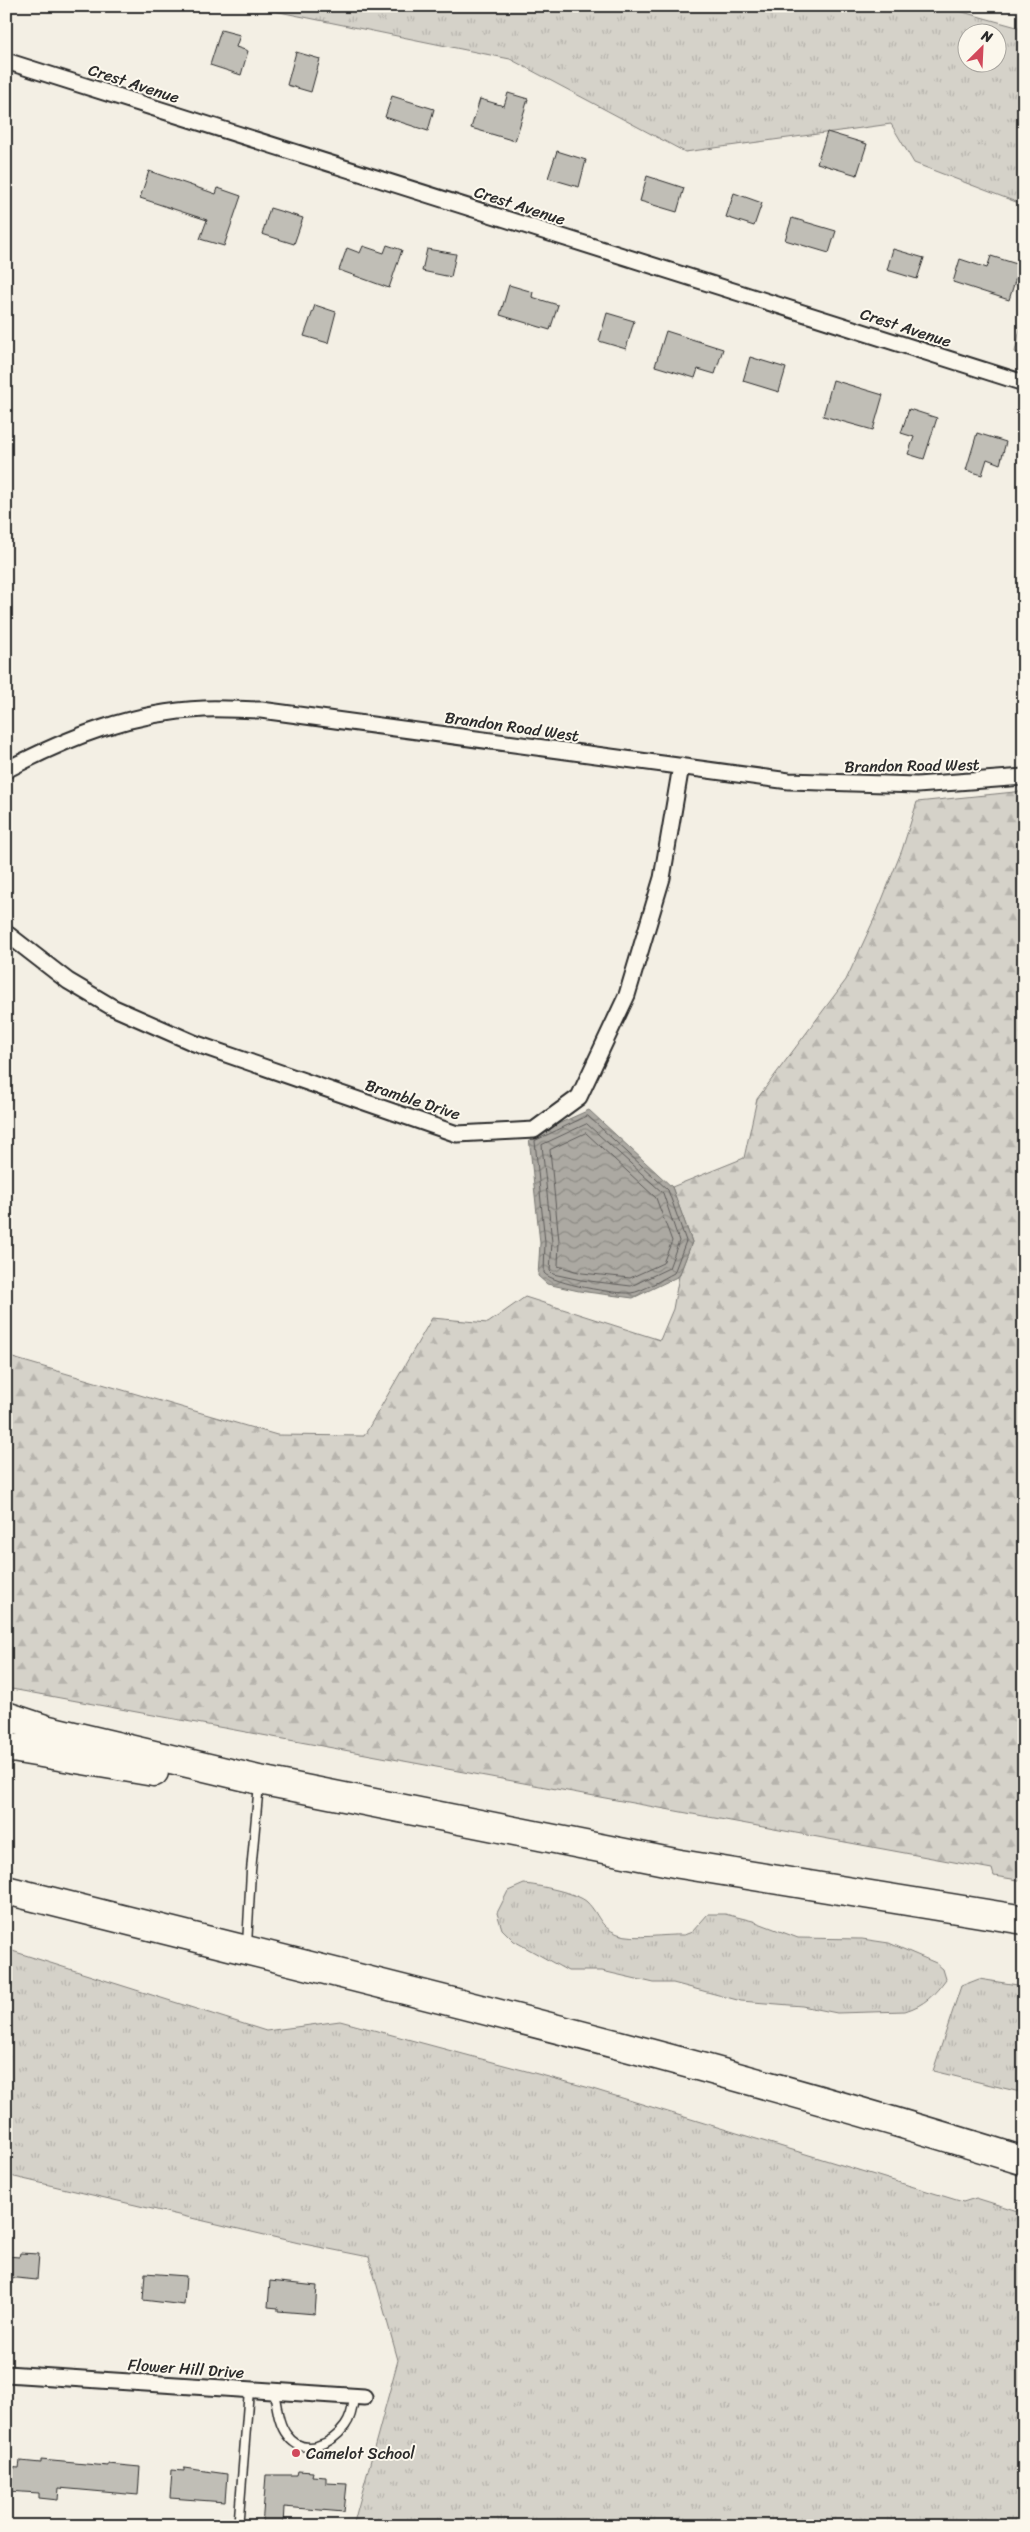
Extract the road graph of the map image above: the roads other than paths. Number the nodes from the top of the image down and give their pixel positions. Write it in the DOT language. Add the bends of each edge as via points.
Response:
graph roads {
  1 [pos="6,61"];
  2 [pos="1024,383"];
  3 [pos="681,766"];
  4 [pos="6,770"];
  5 [pos="1024,777"];
  6 [pos="6,933"];
  7 [pos="6,1716"];
  8 [pos="6,1748"];
  9 [pos="259,1780"];
  10 [pos="6,1890"];
  11 [pos="6,1907"];
  12 [pos="1024,1920"];
  13 [pos="246,1951"];
  14 [pos="419,1995"];
  15 [pos="1024,2161"];
  16 [pos="6,2374"];
  17 [pos="249,2390"];
  18 [pos="274,2392"];
  19 [pos="359,2397"];
  20 [pos="239,2517"];
  1 -- 2 [label="street, Crest Avenue"];
  3 -- 4 [label="street, Brandon Road West" via="261,710 206,708 129,719 89,731"];
  3 -- 5 [label="street, Brandon Road West" via="789,780 862,785 917,785"];
  3 -- 6 [label="street, Bramble Drive" via="662,878 627,995 579,1097 534,1130 457,1134 194,1043 112,1007 68,981"];
  7 -- 9 [label="highway" via="45,1729"];
  8 -- 9 [label="highway" via="205,1781"];
  9 -- 12 [label="highway" via="680,1864"];
  9 -- 13 [label="lane"];
  10 -- 13 [label="highway"];
  11 -- 14 [label="highway"];
  13 -- 14 [label="highway"];
  14 -- 15 [label="highway" via="832,2103"];
  16 -- 17 [label="street, Flower Hill Drive"];
  17 -- 18 [label="street, Flower Hill Drive"];
  17 -- 20 [label="lane"];
  18 -- 19 [label="street, Flower Hill Drive"];
  18 -- 19 [label="lane" via="280,2420 288,2437 311,2447 329,2442 341,2431"];
}
